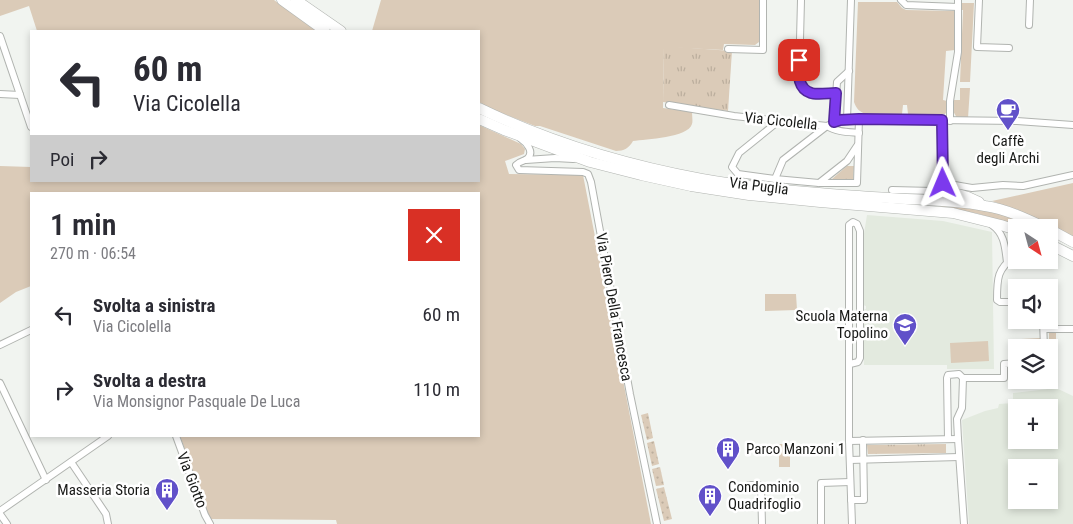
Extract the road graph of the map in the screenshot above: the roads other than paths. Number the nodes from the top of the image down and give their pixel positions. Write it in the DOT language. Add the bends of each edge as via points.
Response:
graph roads {
  1 [pos="282,0"];
  2 [pos="296,0"];
  3 [pos="763,0"];
  4 [pos="801,0"];
  5 [pos="852,0"];
  6 [pos="901,0"];
  7 [pos="979,0"];
  8 [pos="1030,0"];
  9 [pos="958,3"];
  10 [pos="1029,25"];
  11 [pos="324,30"];
  12 [pos="339,30"];
  13 [pos="0,36"];
  14 [pos="1009,48"];
  15 [pos="728,49"];
  16 [pos="849,72"];
  17 [pos="836,93"];
  18 [pos="0,94"];
  19 [pos="20,95"];
  20 [pos="669,105"];
  21 [pos="480,109"];
  22 [pos="480,119"];
  23 [pos="859,119"];
  24 [pos="780,120"];
  25 [pos="942,120"];
  26 [pos="840,121"];
  27 [pos="950,121"];
  28 [pos="30,124"];
  29 [pos="1073,125"];
  30 [pos="827,126"];
  31 [pos="504,130"];
  32 [pos="838,130"];
  33 [pos="859,133"];
  34 [pos="858,144"];
  35 [pos="524,160"];
  36 [pos="590,162"];
  37 [pos="1073,175"];
  38 [pos="775,179"];
  39 [pos="820,183"];
  40 [pos="943,183"];
  41 [pos="892,190"];
  42 [pos="986,206"];
  43 [pos="1024,219"];
  44 [pos="986,221"];
  45 [pos="1008,228"];
  46 [pos="1058,234"];
  47 [pos="1073,242"];
  48 [pos="1058,249"];
  49 [pos="1069,255"];
  50 [pos="1006,262"];
  51 [pos="1008,302"];
  52 [pos="849,307"];
  53 [pos="860,307"];
  54 [pos="1044,329"];
  55 [pos="1058,329"];
  56 [pos="1073,329"];
  57 [pos="30,330"];
  58 [pos="1044,339"];
  59 [pos="0,345"];
  60 [pos="850,364"];
  61 [pos="1008,364"];
  62 [pos="963,378"];
  63 [pos="0,383"];
  64 [pos="107,437"];
  65 [pos="176,437"];
  66 [pos="948,439"];
  67 [pos="958,439"];
  68 [pos="863,440"];
  69 [pos="849,441"];
  70 [pos="959,457"];
  71 [pos="850,460"];
  72 [pos="863,460"];
  73 [pos="71,462"];
  74 [pos="46,480"];
  75 [pos="850,482"];
  76 [pos="749,485"];
  77 [pos="851,500"];
  78 [pos="0,513"];
  79 [pos="7,524"];
  80 [pos="108,524"];
  81 [pos="210,524"];
  82 [pos="657,524"];
  83 [pos="762,524"];
  84 [pos="821,524"];
  85 [pos="852,524"];
  86 [pos="964,524"];
  1 -- 11 [label="highway"];
  2 -- 12 [label="highway"];
  3 -- 15 [label="street" via="763,50"];
  4 -- 17 [label="street" via="799,79 811,93"];
  5 -- 16 [label="street"];
  6 -- 9 [label="street" via="906,5"];
  7 -- 14 [label="street" via="978,47"];
  8 -- 10 [label="street"];
  9 -- 27 [label="street" via="958,52"];
  13 -- 19 [label="street"];
  16 -- 17 [label="street" via="837,82"];
  16 -- 26 [label="street"];
  17 -- 26 [label="street"];
  18 -- 19 [label="street"];
  19 -- 28 [label="street"];
  20 -- 24 [label="street, Via Cicolella"];
  21 -- 42 [label="highway, Via Puglia" via="566,144 702,179 812,192"];
  22 -- 31 [label="highway, Via Puglia"];
  23 -- 25 [label="street, Via Cicolella"];
  23 -- 26 [label="street, Via Cicolella"];
  23 -- 33 [label="street"];
  24 -- 30 [label="street, Via Cicolella"];
  24 -- 38 [label="street" via="739,153 732,167 738,174"];
  25 -- 27 [label="street, Via Cicolella"];
  25 -- 40 [label="street"];
  26 -- 30 [label="street, Via Cicolella"];
  26 -- 32 [label="street"];
  27 -- 29 [label="street, Via Cicolella"];
  30 -- 32 [label="street"];
  30 -- 38 [label="street" via="784,160"];
  31 -- 35 [label="street, Via Piero Della Francesca" via="525,141 530,154"];
  31 -- 36 [label="highway, Via Puglia"];
  32 -- 33 [label="street"];
  33 -- 34 [label="street"];
  34 -- 39 [label="street" via="847,161"];
  34 -- 39 [label="street" via="857,183"];
  35 -- 36 [label="street" via="566,158"];
  35 -- 82 [label="street, Via Piero Della Francesca" via="516,165 518,170 583,172 588,174 591,182"];
  36 -- 44 [label="highway, Via Puglia" via="691,186 749,195 953,213"];
  37 -- 40 [label="street" via="1023,186 972,188"];
  38 -- 39 [label="street"];
  40 -- 41 [label="street" via="933,191"];
  40 -- 42 [label="highway" via="948,191 968,196"];
  42 -- 43 [label="highway, Via Puglia"];
  44 -- 45 [label="highway, Via Puglia"];
  44 -- 50 [label="street" via="997,229 1005,242"];
  46 -- 47 [label="highway, Via Puglia"];
  48 -- 49 [label="highway"];
  50 -- 51 [label="street" via="997,279 997,300"];
  52 -- 53 [label="street"];
  52 -- 53 [label="street" via="849,225 853,222 860,231"];
  52 -- 60 [label="street"];
  53 -- 60 [label="street" via="860,358"];
  54 -- 58 [label="street"];
  55 -- 56 [label="street"];
  57 -- 59 [label="street"];
  60 -- 69 [label="street"];
  61 -- 62 [label="street" via="1004,364 1004,378"];
  62 -- 66 [label="street" via="960,374 950,374 947,378"];
  62 -- 67 [label="street"];
  63 -- 74 [label="street"];
  64 -- 73 [label="street"];
  65 -- 81 [label="street, Via Giotto"];
  66 -- 67 [label="street"];
  66 -- 68 [label="street"];
  67 -- 70 [label="street"];
  68 -- 69 [label="street"];
  68 -- 72 [label="street"];
  69 -- 71 [label="street"];
  70 -- 72 [label="street"];
  70 -- 86 [label="street"];
  71 -- 72 [label="street"];
  71 -- 75 [label="street"];
  72 -- 77 [label="street" via="864,500"];
  73 -- 74 [label="street"];
  73 -- 80 [label="street" via="106,514"];
  74 -- 78 [label="street"];
  75 -- 77 [label="street"];
  75 -- 84 [label="street" via="821,482"];
  76 -- 83 [label="street" via="761,486"];
  77 -- 85 [label="street"];
  78 -- 79 [label="street"];
}
